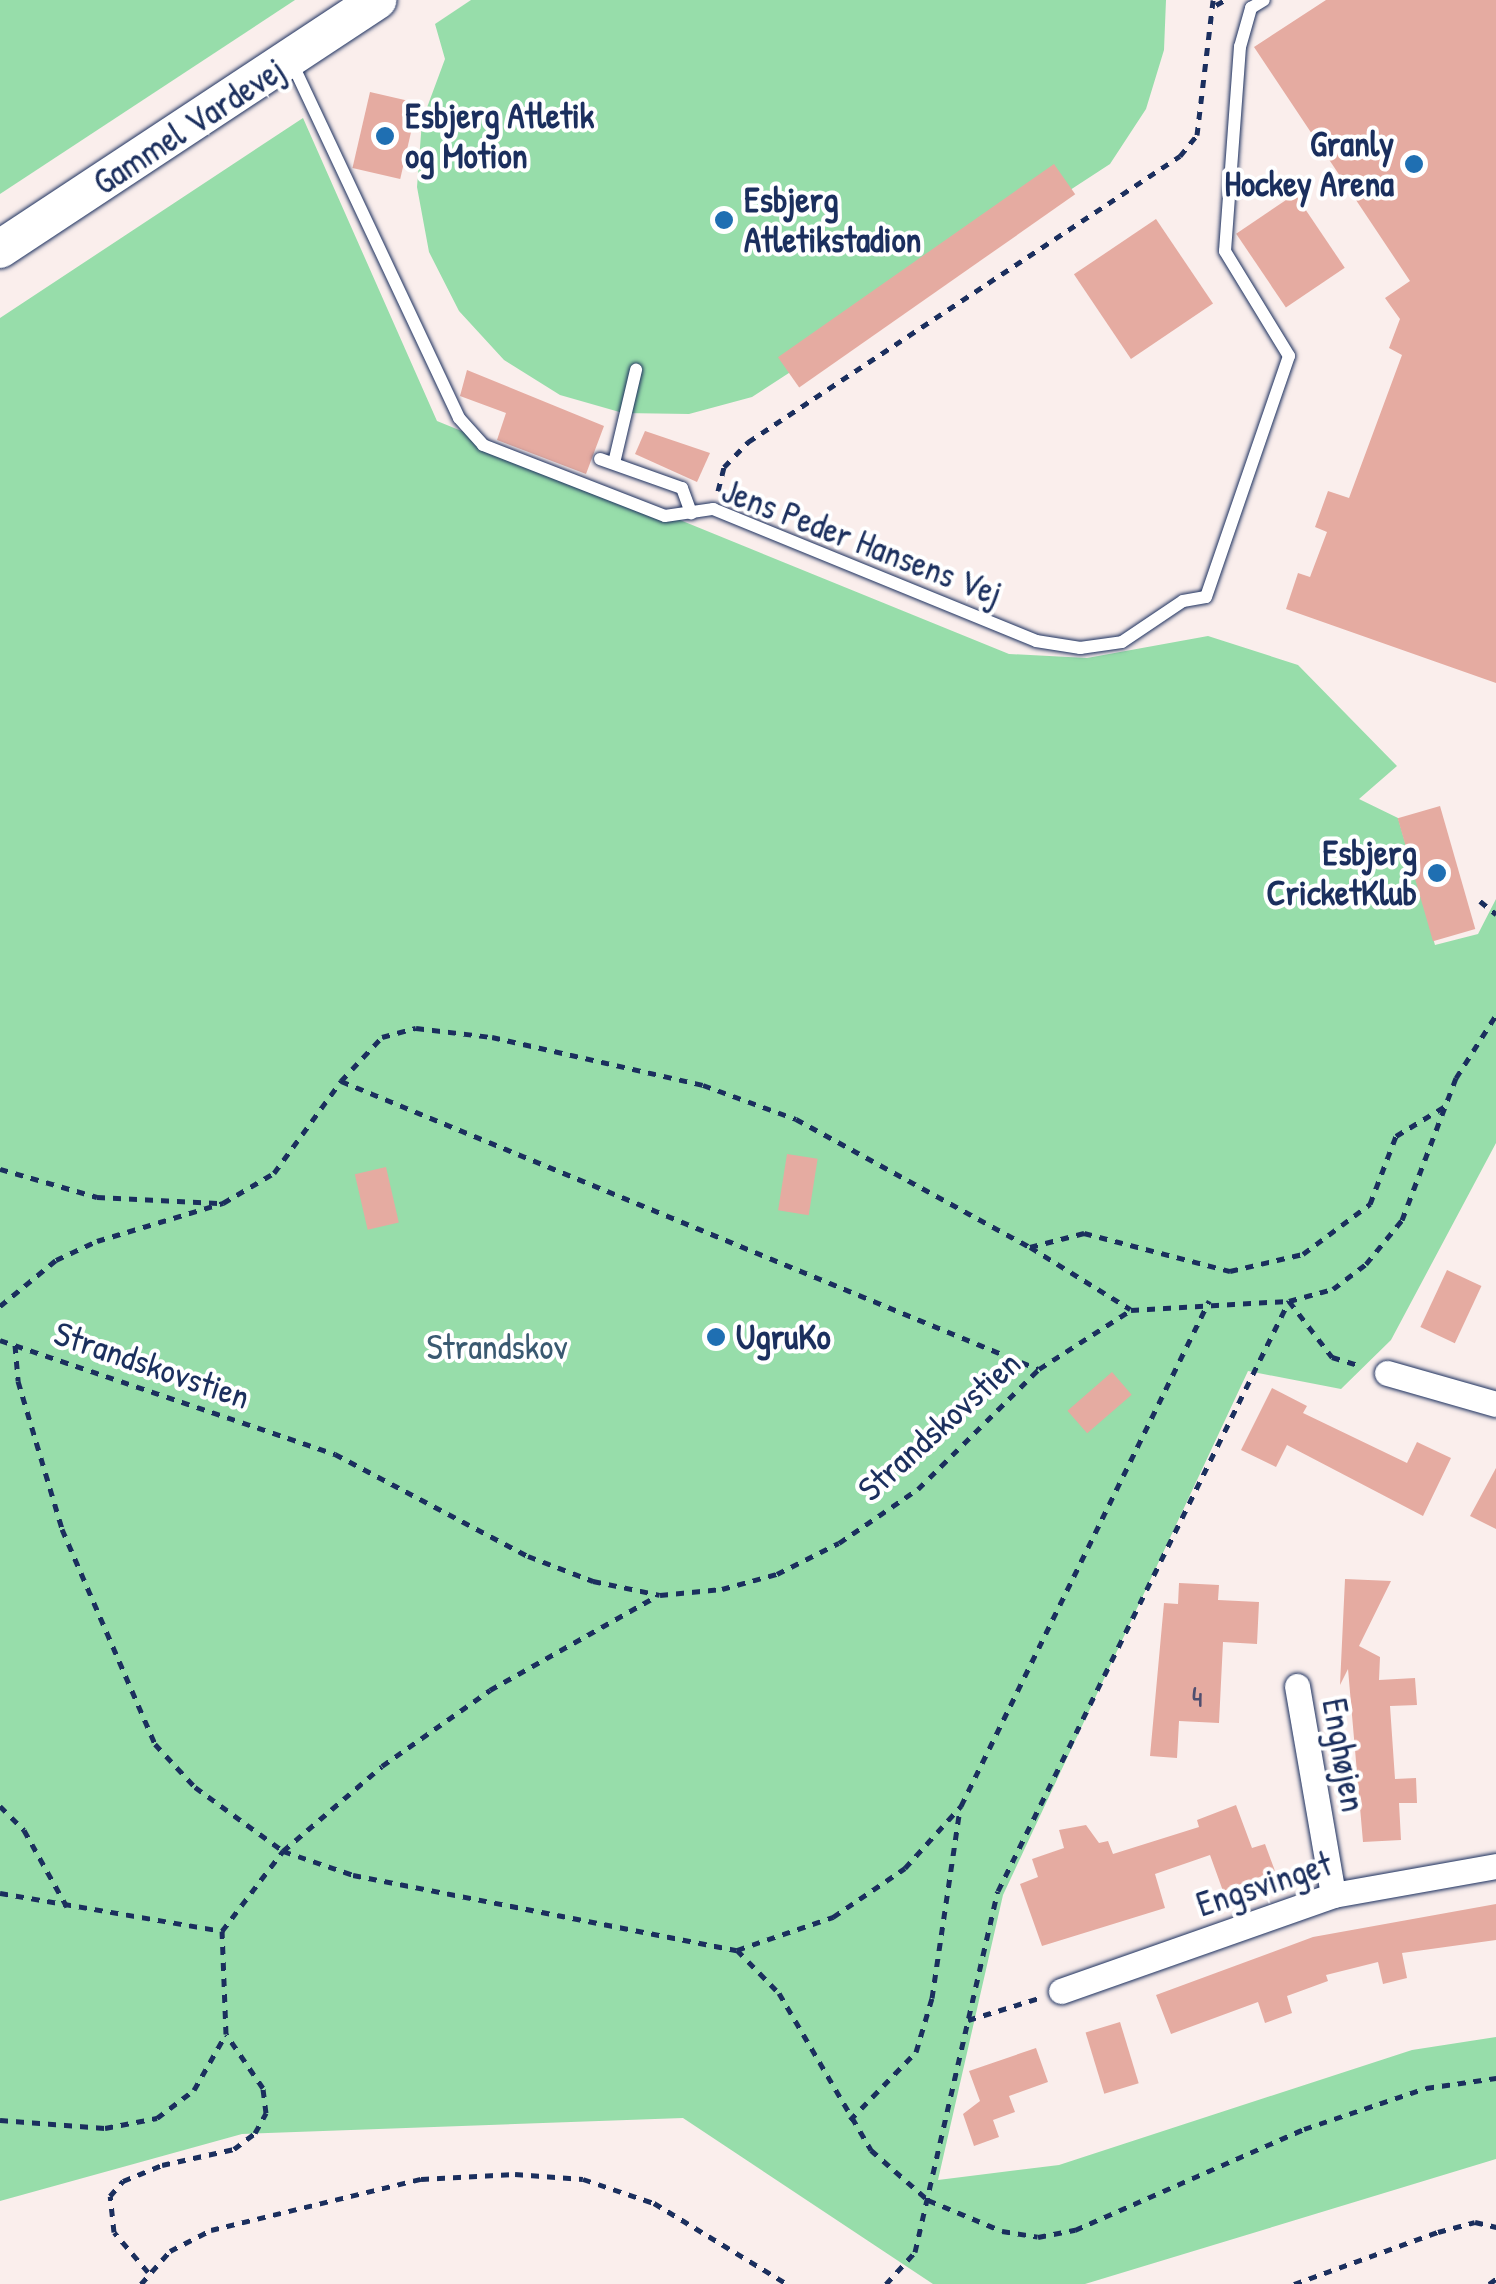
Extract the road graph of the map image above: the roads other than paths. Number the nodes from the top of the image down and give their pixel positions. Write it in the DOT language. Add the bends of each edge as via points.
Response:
graph roads {
  1 [pos="376,0"];
  2 [pos="1264,0"];
  3 [pos="291,60"];
  4 [pos="0,250"];
  5 [pos="636,370"];
  6 [pos="691,512"];
  7 [pos="1388,1373"];
  8 [pos="1496,1404"];
  9 [pos="1297,1686"];
  10 [pos="1496,1866"];
  11 [pos="1333,1895"];
  12 [pos="1060,1991"];
  1 -- 3 [label="street, Gammel Vardevej"];
  2 -- 6 [label="lane, Jens Peder Hansens Vej" via="1251,8 1240,47 1225,252 1288,356 1206,597 1183,601 1122,642 1080,648 1036,641 713,509"];
  3 -- 4 [label="street, Gammel Vardevej"];
  3 -- 6 [label="lane, Jens Peder Hansens Vej" via="460,418 483,445 665,516"];
  5 -- 6 [label="lane" via="607,461 682,488"];
  7 -- 8 [label="street"];
  9 -- 11 [label="street, Enghøjen"];
  10 -- 11 [label="street, Engsvinget"];
  11 -- 12 [label="street, Engsvinget"];
}
